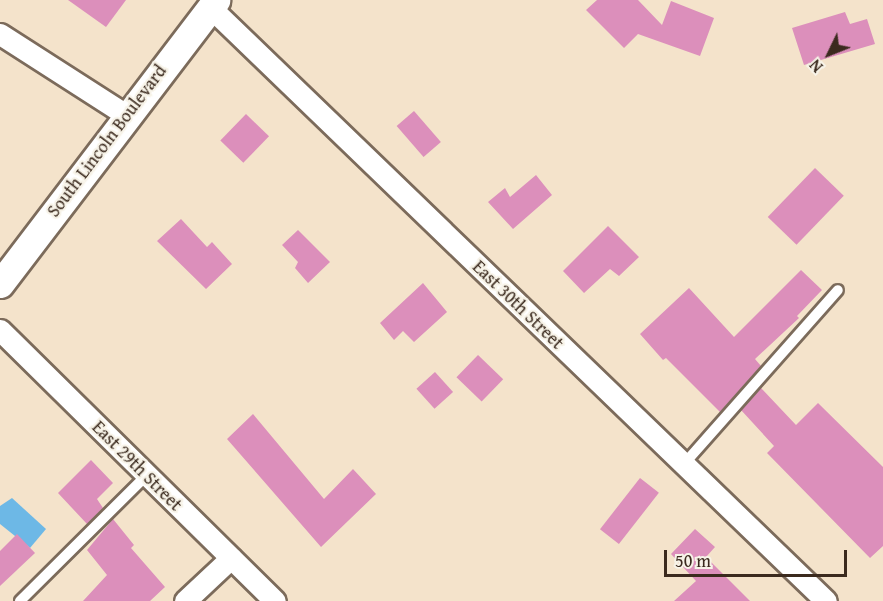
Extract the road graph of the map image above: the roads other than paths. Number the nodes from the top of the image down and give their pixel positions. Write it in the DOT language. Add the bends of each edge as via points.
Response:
graph roads {
  1 [pos="213,4"];
  2 [pos="0,34"];
  3 [pos="126,115"];
  4 [pos="0,284"];
  5 [pos="838,290"];
  6 [pos="0,330"];
  7 [pos="684,464"];
  8 [pos="147,475"];
  9 [pos="231,558"];
  10 [pos="20,601"];
  11 [pos="185,601"];
  12 [pos="275,601"];
  13 [pos="826,601"];
  1 -- 3 [label="street, South Lincoln Boulevard"];
  1 -- 7 [label="street, East 30th Street"];
  2 -- 3 [label="street"];
  3 -- 4 [label="street, South Lincoln Boulevard"];
  5 -- 7 [label="lane"];
  6 -- 8 [label="street, East 29th Street"];
  7 -- 13 [label="street, East 30th Street"];
  8 -- 9 [label="street, East 29th Street"];
  8 -- 10 [label="lane"];
  9 -- 11 [label="street"];
  9 -- 12 [label="street, East 29th Street"];
}
